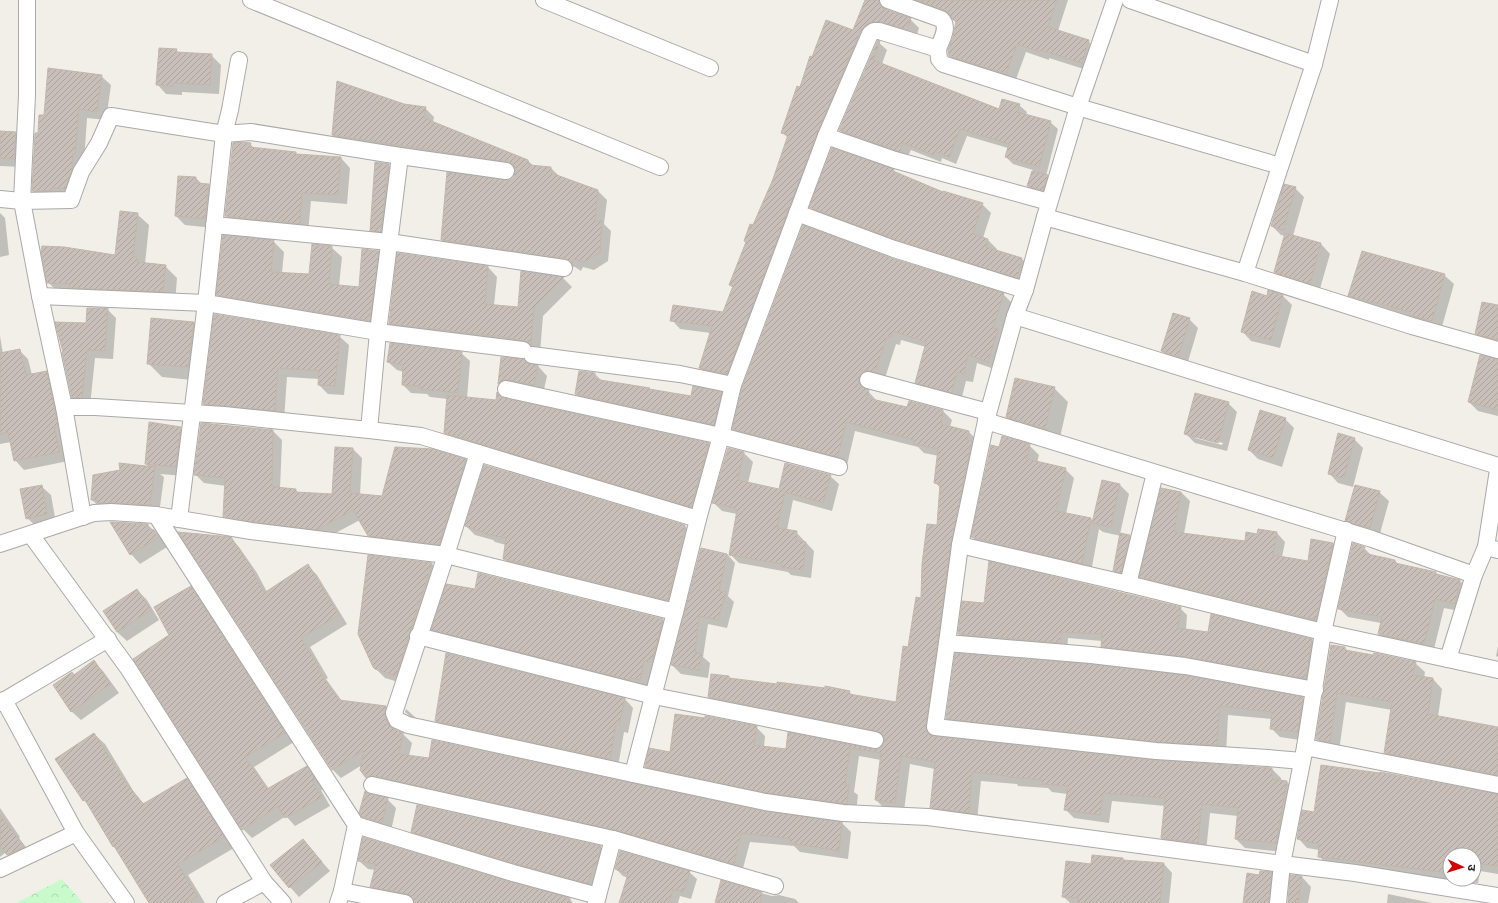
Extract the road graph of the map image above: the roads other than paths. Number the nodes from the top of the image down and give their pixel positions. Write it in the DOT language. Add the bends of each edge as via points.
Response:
graph roads {
  1 [pos="27,0"];
  2 [pos="251,0"];
  3 [pos="544,0"];
  4 [pos="888,0"];
  5 [pos="1115,0"];
  6 [pos="1130,0"];
  7 [pos="1330,0"];
  8 [pos="938,49"];
  9 [pos="239,60"];
  10 [pos="1314,64"];
  11 [pos="710,68"];
  12 [pos="1078,106"];
  13 [pos="224,134"];
  14 [pos="826,136"];
  15 [pos="400,156"];
  16 [pos="1280,166"];
  17 [pos="660,167"];
  18 [pos="506,170"];
  19 [pos="0,199"];
  20 [pos="22,201"];
  21 [pos="1047,209"];
  22 [pos="797,213"];
  23 [pos="214,225"];
  24 [pos="389,242"];
  25 [pos="564,268"];
  26 [pos="1245,273"];
  27 [pos="1025,290"];
  28 [pos="40,296"];
  29 [pos="206,303"];
  30 [pos="1015,316"];
  31 [pos="378,332"];
  32 [pos="1498,350"];
  33 [pos="868,380"];
  34 [pos="733,385"];
  35 [pos="506,389"];
  36 [pos="64,407"];
  37 [pos="192,412"];
  38 [pos="987,417"];
  39 [pos="369,430"];
  40 [pos="721,436"];
  41 [pos="478,454"];
  42 [pos="1498,466"];
  43 [pos="839,467"];
  44 [pos="1498,470"];
  45 [pos="1155,473"];
  46 [pos="156,515"];
  47 [pos="83,517"];
  48 [pos="179,519"];
  49 [pos="698,519"];
  50 [pos="1346,530"];
  51 [pos="31,535"];
  52 [pos="0,544"];
  53 [pos="960,545"];
  54 [pos="1492,549"];
  55 [pos="446,556"];
  56 [pos="1474,575"];
  57 [pos="1128,584"];
  58 [pos="675,612"];
  59 [pos="1323,632"];
  60 [pos="418,636"];
  61 [pos="108,639"];
  62 [pos="947,643"];
  63 [pos="1448,659"];
  64 [pos="1498,670"];
  65 [pos="1315,690"];
  66 [pos="654,696"];
  67 [pos="2,702"];
  68 [pos="875,740"];
  69 [pos="1304,754"];
  70 [pos="633,774"];
  71 [pos="372,785"];
  72 [pos="1498,785"];
  73 [pos="356,825"];
  74 [pos="76,833"];
  75 [pos="613,839"];
  76 [pos="1282,864"];
  77 [pos="0,869"];
  78 [pos="264,882"];
  79 [pos="775,886"];
  80 [pos="1498,896"];
  81 [pos="340,897"];
  82 [pos="597,900"];
  83 [pos="126,903"];
  84 [pos="225,903"];
  85 [pos="283,903"];
  86 [pos="405,903"];
  87 [pos="1278,903"];
  1 -- 20 [label="street" via="27,95"];
  2 -- 17 [label="street"];
  3 -- 11 [label="street"];
  4 -- 8 [label="street" via="945,22 946,27"];
  5 -- 12 [label="street"];
  6 -- 10 [label="street"];
  7 -- 10 [label="street"];
  8 -- 12 [label="street" via="938,60 943,64"];
  8 -- 14 [label="street" via="879,31 870,34"];
  9 -- 13 [label="street"];
  10 -- 16 [label="street"];
  12 -- 16 [label="street"];
  12 -- 21 [label="street"];
  13 -- 15 [label="street" via="251,132"];
  13 -- 20 [label="street" via="111,116 99,143 81,172 71,200"];
  13 -- 23 [label="street"];
  14 -- 21 [label="street"];
  14 -- 22 [label="street"];
  15 -- 18 [label="street"];
  15 -- 24 [label="street"];
  16 -- 26 [label="street"];
  19 -- 20 [label="street"];
  20 -- 28 [label="street"];
  21 -- 26 [label="street"];
  21 -- 27 [label="street"];
  22 -- 27 [label="street" via="894,249"];
  22 -- 34 [label="street"];
  23 -- 24 [label="street"];
  23 -- 29 [label="street"];
  24 -- 25 [label="street"];
  24 -- 31 [label="street"];
  26 -- 32 [label="street" via="1412,326"];
  27 -- 30 [label="street"];
  28 -- 29 [label="street"];
  28 -- 36 [label="street"];
  29 -- 31 [label="street"];
  29 -- 37 [label="street"];
  30 -- 38 [label="street"];
  30 -- 42 [label="street"];
  31 -- 34 [label="street" via="680,374"];
  31 -- 39 [label="street"];
  33 -- 38 [label="street"];
  34 -- 40 [label="street"];
  35 -- 40 [label="street"];
  36 -- 37 [label="street"];
  36 -- 47 [label="street"];
  37 -- 39 [label="street"];
  37 -- 48 [label="street"];
  38 -- 45 [label="street"];
  38 -- 53 [label="street"];
  39 -- 41 [label="street" via="421,436"];
  40 -- 43 [label="street"];
  40 -- 49 [label="street"];
  41 -- 49 [label="street"];
  41 -- 55 [label="street"];
  44 -- 54 [label="street"];
  45 -- 50 [label="street"];
  45 -- 57 [label="street"];
  46 -- 47 [label="street" via="111,512 94,513"];
  46 -- 48 [label="street"];
  46 -- 73 [label="street"];
  47 -- 51 [label="street"];
  48 -- 55 [label="street" via="251,531"];
  49 -- 58 [label="street"];
  50 -- 56 [label="street"];
  50 -- 59 [label="street"];
  51 -- 52 [label="street"];
  51 -- 61 [label="street"];
  53 -- 57 [label="street"];
  53 -- 62 [label="street"];
  54 -- 56 [label="street"];
  55 -- 58 [label="street"];
  55 -- 60 [label="street"];
  56 -- 63 [label="street"];
  57 -- 59 [label="street"];
  58 -- 66 [label="street"];
  59 -- 63 [label="street"];
  59 -- 65 [label="street"];
  60 -- 66 [label="street"];
  60 -- 70 [label="street" via="394,713 397,720 408,725"];
  61 -- 67 [label="street"];
  61 -- 78 [label="street"];
  62 -- 65 [label="street" via="1185,666"];
  62 -- 69 [label="street" via="935,727 1156,752 1268,758"];
  63 -- 64 [label="street"];
  65 -- 69 [label="street"];
  66 -- 68 [label="street"];
  66 -- 70 [label="street"];
  67 -- 74 [label="street"];
  69 -- 72 [label="street"];
  69 -- 76 [label="street"];
  70 -- 76 [label="street" via="765,802 835,812 928,817"];
  71 -- 75 [label="street"];
  73 -- 81 [label="street"];
  73 -- 82 [label="street"];
  74 -- 77 [label="street"];
  74 -- 83 [label="street"];
  75 -- 79 [label="street"];
  75 -- 82 [label="street"];
  76 -- 80 [label="street"];
  76 -- 87 [label="street"];
  78 -- 84 [label="street"];
  78 -- 85 [label="street"];
  81 -- 86 [label="street"];
}
